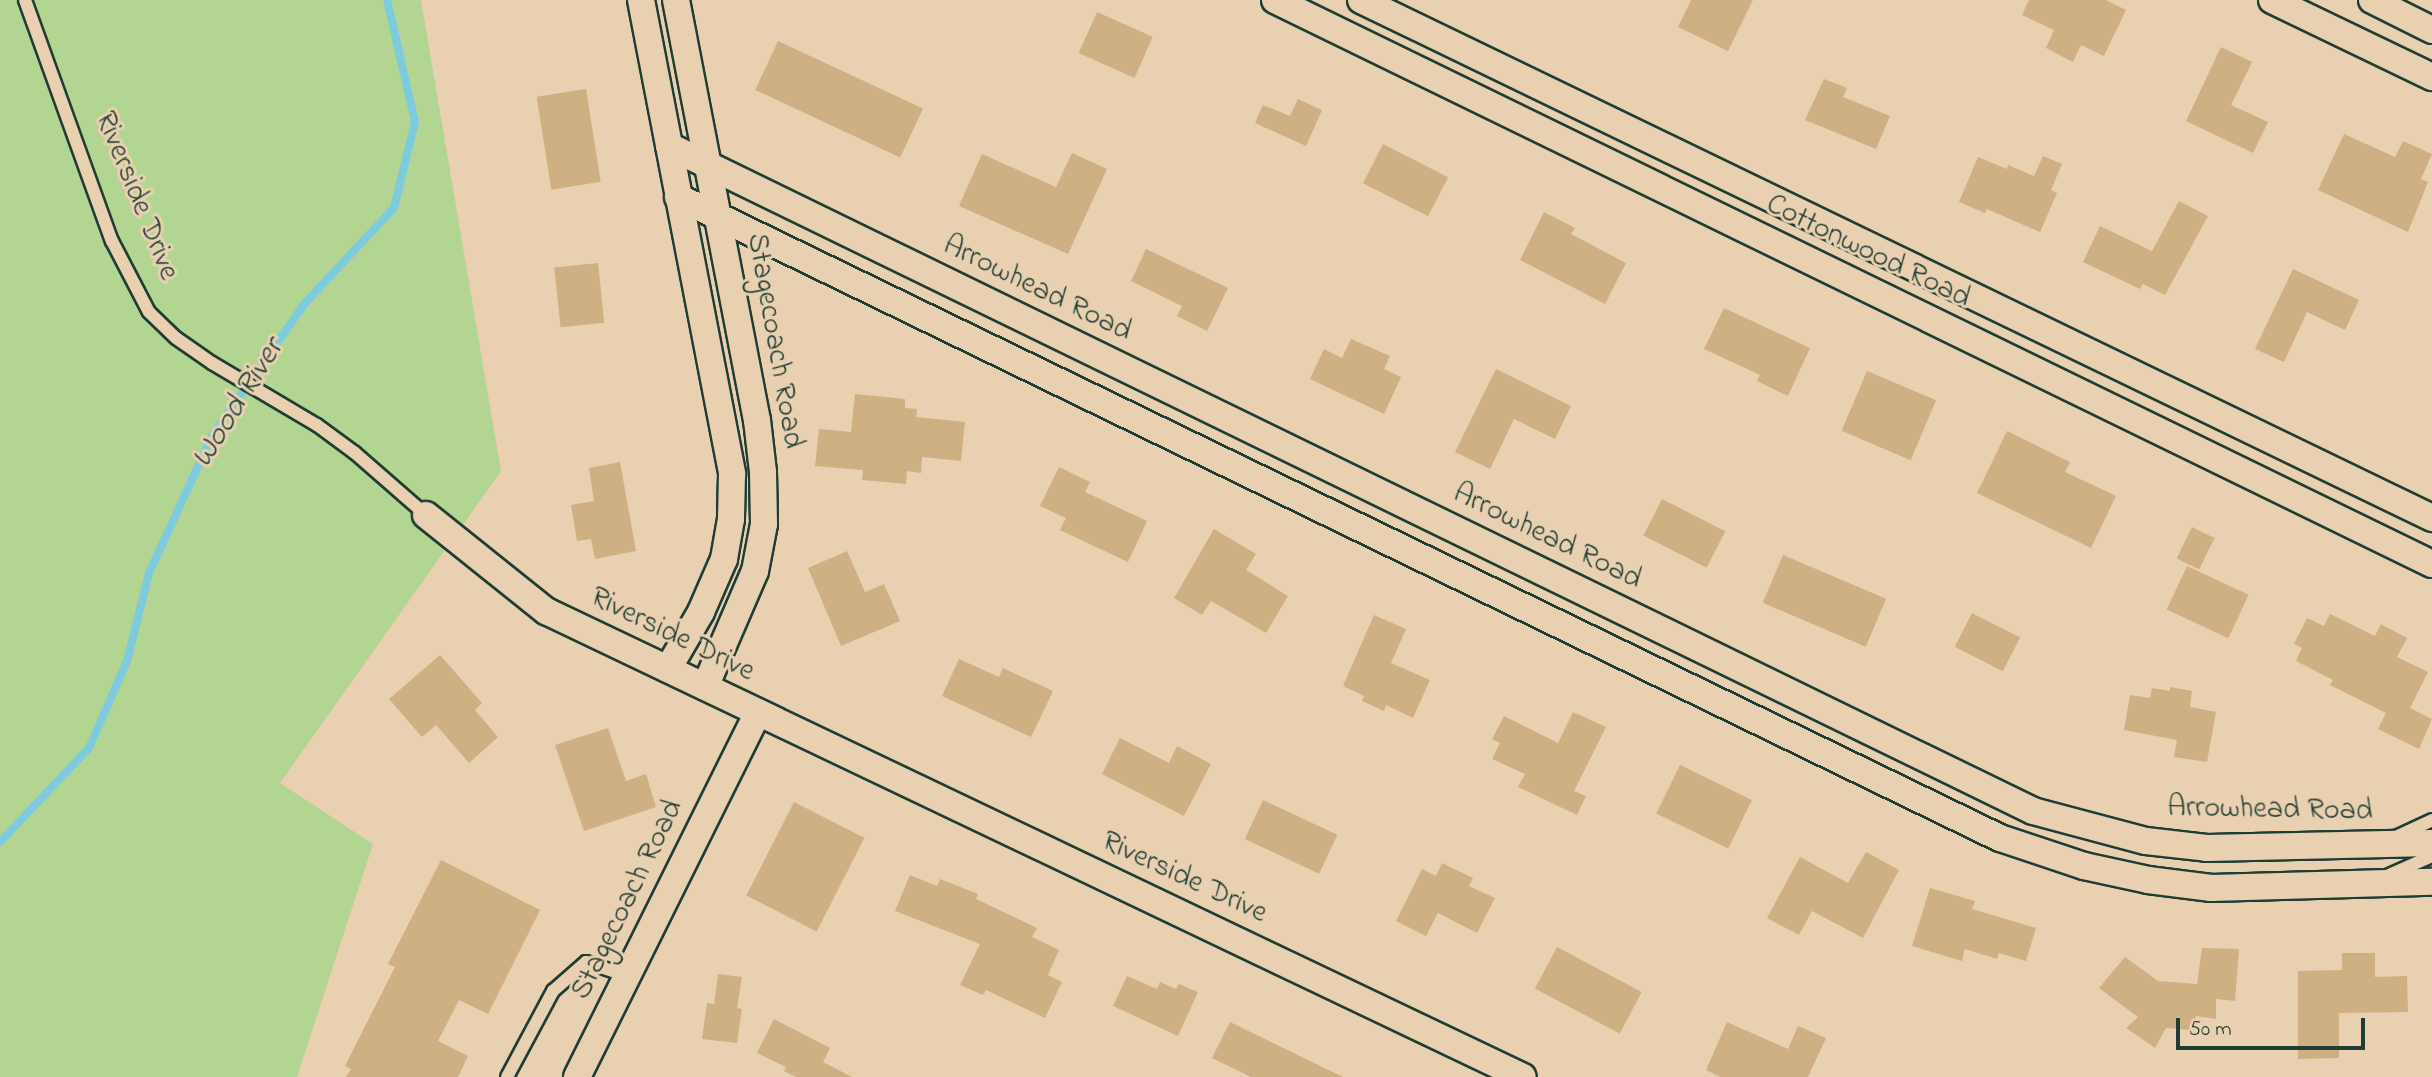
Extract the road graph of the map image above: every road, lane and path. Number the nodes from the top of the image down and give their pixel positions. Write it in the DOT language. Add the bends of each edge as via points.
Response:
graph roads {
  1 [pos="25,0"];
  2 [pos="640,0"];
  3 [pos="676,0"];
  4 [pos="1275,0"];
  5 [pos="1361,0"];
  6 [pos="2272,0"];
  7 [pos="2372,0"];
  8 [pos="2432,30"];
  9 [pos="2432,77"];
  10 [pos="668,146"];
  11 [pos="708,165"];
  12 [pos="678,197"];
  13 [pos="717,217"];
  14 [pos="426,515"];
  15 [pos="2432,518"];
  16 [pos="2428,563"];
  17 [pos="668,669"];
  18 [pos="705,687"];
  19 [pos="757,714"];
  20 [pos="2432,820"];
  21 [pos="2432,843"];
  22 [pos="2379,844"];
  23 [pos="2432,856"];
  24 [pos="2432,883"];
  25 [pos="2362,884"];
  26 [pos="627,976"];
  27 [pos="579,1076"];
  28 [pos="507,1077"];
  29 [pos="1523,1077"];
  1 -- 14 [label="lane, Riverside Drive" via="112,241 149,312 212,363 297,412 355,453"];
  2 -- 10 [label="street"];
  3 -- 11 [label="street, Stagecoach Road"];
  4 -- 16 [label="street, Cottonwood Road"];
  5 -- 15 [label="street, Cottonwood Road"];
  6 -- 9 [label="street"];
  7 -- 8 [label="street"];
  10 -- 11 [label="street, Arrowhead Road"];
  10 -- 12 [label="street"];
  11 -- 13 [label="street, Stagecoach Road"];
  11 -- 22 [label="street, Arrowhead Road" via="2033,811 2146,841 2207,848"];
  12 -- 13 [label="street"];
  12 -- 17 [label="street" via="732,485 724,559 701,612"];
  13 -- 18 [label="street, Stagecoach Road" via="757,421 764,524 755,571"];
  13 -- 25 [label="street" via="2000,838 2084,866 2148,880 2211,888"];
  14 -- 17 [label="street, Riverside Drive" via="546,611"];
  17 -- 18 [label="street, Riverside Drive"];
  18 -- 19 [label="street, Riverside Drive"];
  19 -- 26 [label="street, Stagecoach Road"];
  19 -- 29 [label="street, Riverside Drive"];
  20 -- 22 [label="lane"];
  21 -- 22 [label="street, Arrowhead Road"];
  23 -- 25 [label="lane"];
  24 -- 25 [label="street"];
  26 -- 27 [label="street, Stagecoach Road"];
  26 -- 28 [label="lane" via="586,962 553,991"];
}
